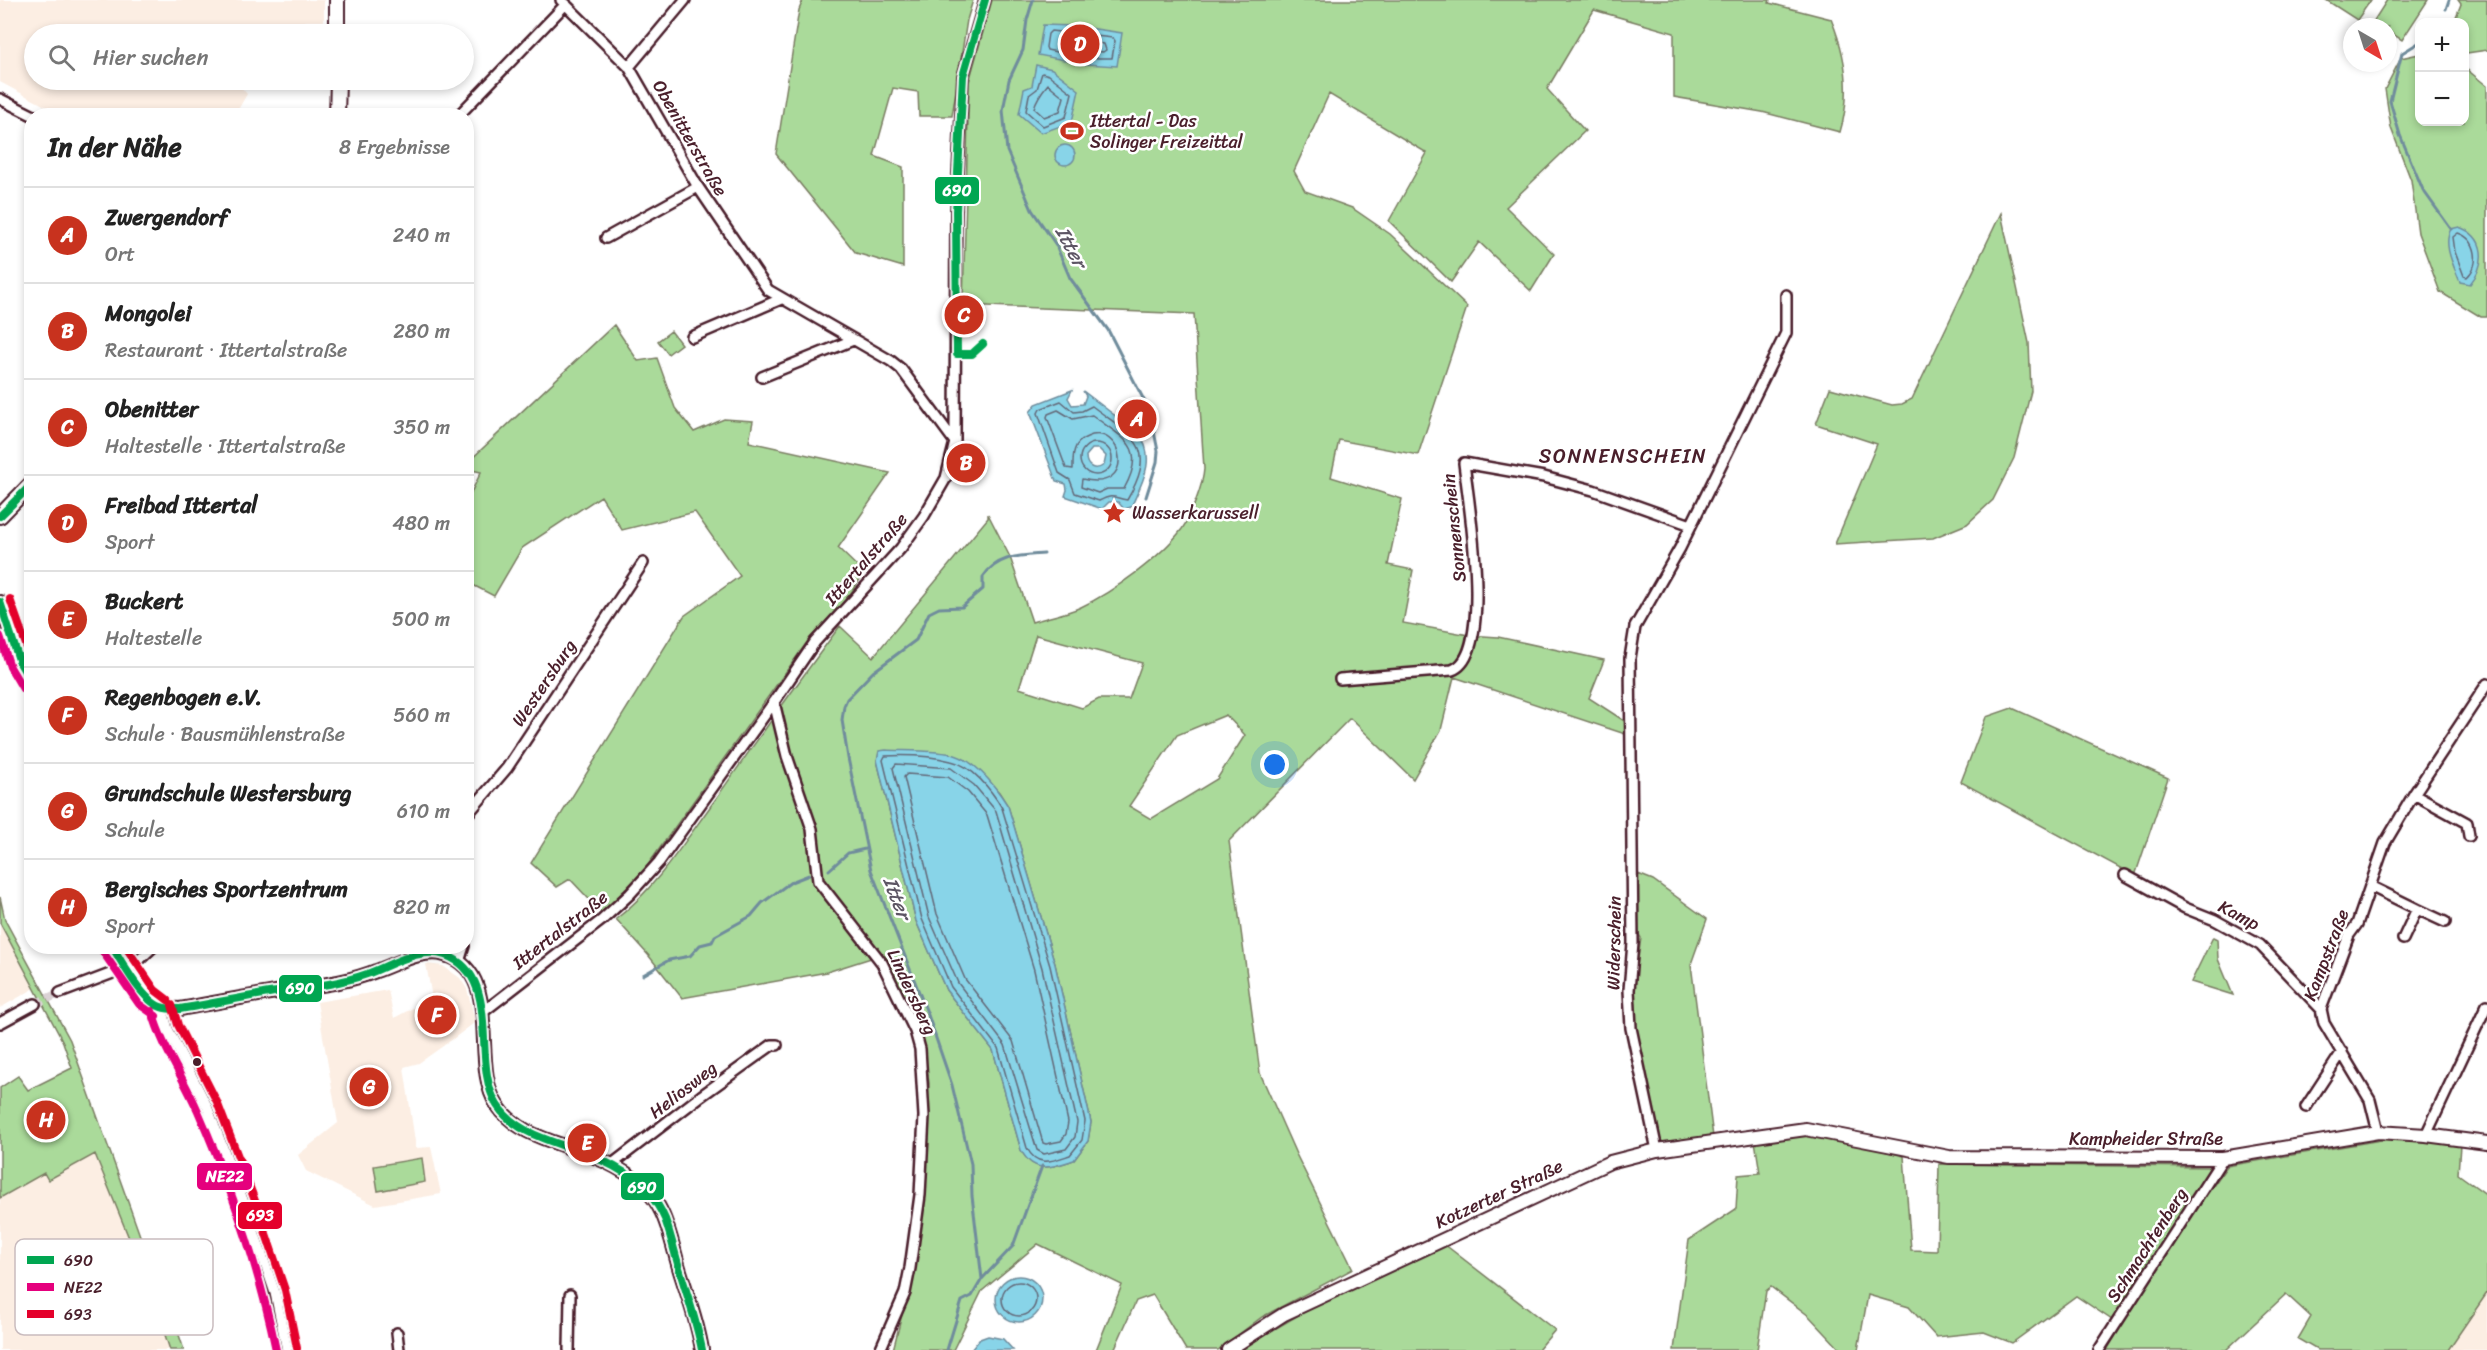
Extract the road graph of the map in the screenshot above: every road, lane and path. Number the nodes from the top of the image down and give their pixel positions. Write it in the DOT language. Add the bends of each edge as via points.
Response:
graph roads {
  1 [pos="337,0"];
  2 [pos="685,0"];
  3 [pos="984,0"];
  4 [pos="564,2"];
  5 [pos="337,24"];
  6 [pos="629,67"];
  7 [pos="338,90"];
  8 [pos="0,99"];
  9 [pos="337,108"];
  10 [pos="465,108"];
  11 [pos="24,111"];
  12 [pos="698,187"];
  13 [pos="606,238"];
  14 [pos="1786,295"];
  15 [pos="781,299"];
  16 [pos="692,337"];
  17 [pos="853,340"];
  18 [pos="762,376"];
  19 [pos="955,442"];
  20 [pos="24,491"];
  21 [pos="0,516"];
  22 [pos="1691,525"];
  23 [pos="643,563"];
  24 [pos="0,602"];
  25 [pos="24,670"];
  26 [pos="1340,679"];
  27 [pos="2487,684"];
  28 [pos="774,702"];
  29 [pos="2414,794"];
  30 [pos="474,807"];
  31 [pos="2469,836"];
  32 [pos="2125,875"];
  33 [pos="2370,886"];
  34 [pos="2417,909"];
  35 [pos="2445,922"];
  36 [pos="2403,939"];
  37 [pos="117,954"];
  38 [pos="146,954"];
  39 [pos="462,954"];
  40 [pos="459,962"];
  41 [pos="125,968"];
  42 [pos="60,993"];
  43 [pos="35,1004"];
  44 [pos="2487,1005"];
  45 [pos="162,1008"];
  46 [pos="2320,1009"];
  47 [pos="483,1012"];
  48 [pos="0,1023"];
  49 [pos="777,1044"];
  50 [pos="2342,1052"];
  51 [pos="2306,1107"];
  52 [pos="1806,1129"];
  53 [pos="2378,1132"];
  54 [pos="2426,1135"];
  55 [pos="2487,1143"];
  56 [pos="1657,1150"];
  57 [pos="2223,1158"];
  58 [pos="611,1165"];
  59 [pos="570,1295"];
  60 [pos="397,1333"];
  61 [pos="287,1350"];
  62 [pos="399,1350"];
  63 [pos="569,1350"];
  64 [pos="702,1350"];
  65 [pos="880,1350"];
  66 [pos="1228,1350"];
  67 [pos="2099,1350"];
  1 -- 5 [label="main road"];
  2 -- 6 [label="street"];
  3 -- 19 [label="street, Ittertalstraße" via="963,76 956,211"];
  4 -- 6 [label="street, Obenitterstraße"];
  4 -- 10 [label="street"];
  6 -- 12 [label="street, Obenitterstraße"];
  7 -- 9 [label="main road"];
  8 -- 11 [label="street"];
  12 -- 13 [label="street"];
  12 -- 15 [label="street, Obenitterstraße" via="768,290"];
  14 -- 22 [label="street" via="1786,333"];
  15 -- 16 [label="street"];
  15 -- 17 [label="street, Obenitterstraße"];
  17 -- 18 [label="street"];
  17 -- 19 [label="street, Obenitterstraße" via="901,369"];
  19 -- 28 [label="street, Ittertalstraße" via="946,478 924,516 901,548 815,642"];
  20 -- 21 [label="main road"];
  22 -- 26 [label="street, Sonnenschein" via="1593,490 1464,463 1477,587 1475,633 1464,661 1452,670"];
  22 -- 56 [label="street, Widerschein" via="1635,627 1630,658 1631,1028"];
  23 -- 30 [label="street, Westersburg" via="507,768"];
  24 -- 25 [label="street"];
  27 -- 29 [label="street, Kampstraße"];
  28 -- 47 [label="street, Ittertalstraße" via="660,862 630,894"];
  28 -- 65 [label="street, Lindersberg" via="787,756 812,829 818,881 876,954 920,1049 924,1116 917,1216 905,1293"];
  29 -- 31 [label="street" via="2467,823"];
  29 -- 33 [label="street, Kampstraße" via="2385,843"];
  32 -- 46 [label="street, Kamp" via="2260,945"];
  33 -- 34 [label="street"];
  33 -- 46 [label="street, Kampstraße"];
  34 -- 35 [label="street"];
  34 -- 36 [label="street"];
  37 -- 41 [label="street"];
  38 -- 41 [label="street"];
  39 -- 40 [label="street"];
  40 -- 45 [label="street" via="446,955 426,954 342,981 180,1009"];
  40 -- 47 [label="street" via="474,980"];
  41 -- 42 [label="street"];
  41 -- 45 [label="street" via="147,997"];
  43 -- 48 [label="street"];
  44 -- 54 [label="street"];
  45 -- 61 [label="street" via="168,1029 207,1106 244,1202 275,1293"];
  46 -- 50 [label="street, Kampstraße"];
  47 -- 58 [label="street" via="486,1077 503,1113 523,1129"];
  49 -- 58 [label="street, Heliosweg" via="736,1070"];
  50 -- 51 [label="street"];
  50 -- 53 [label="street, Kampstraße" via="2370,1100"];
  52 -- 56 [label="street, Kotzerter Straße"];
  52 -- 57 [label="street, Kampheider Straße" via="1949,1157"];
  53 -- 54 [label="street, Kampheider Straße"];
  53 -- 57 [label="street, Kampheider Straße"];
  54 -- 55 [label="street, Kampheider Straße"];
  56 -- 66 [label="street, Kotzerter Straße" via="1610,1162 1284,1314"];
  57 -- 67 [label="street, Schmachtenberg"];
  58 -- 64 [label="street" via="636,1180 661,1210"];
  59 -- 63 [label="street"];
  60 -- 62 [label="street"];
}
